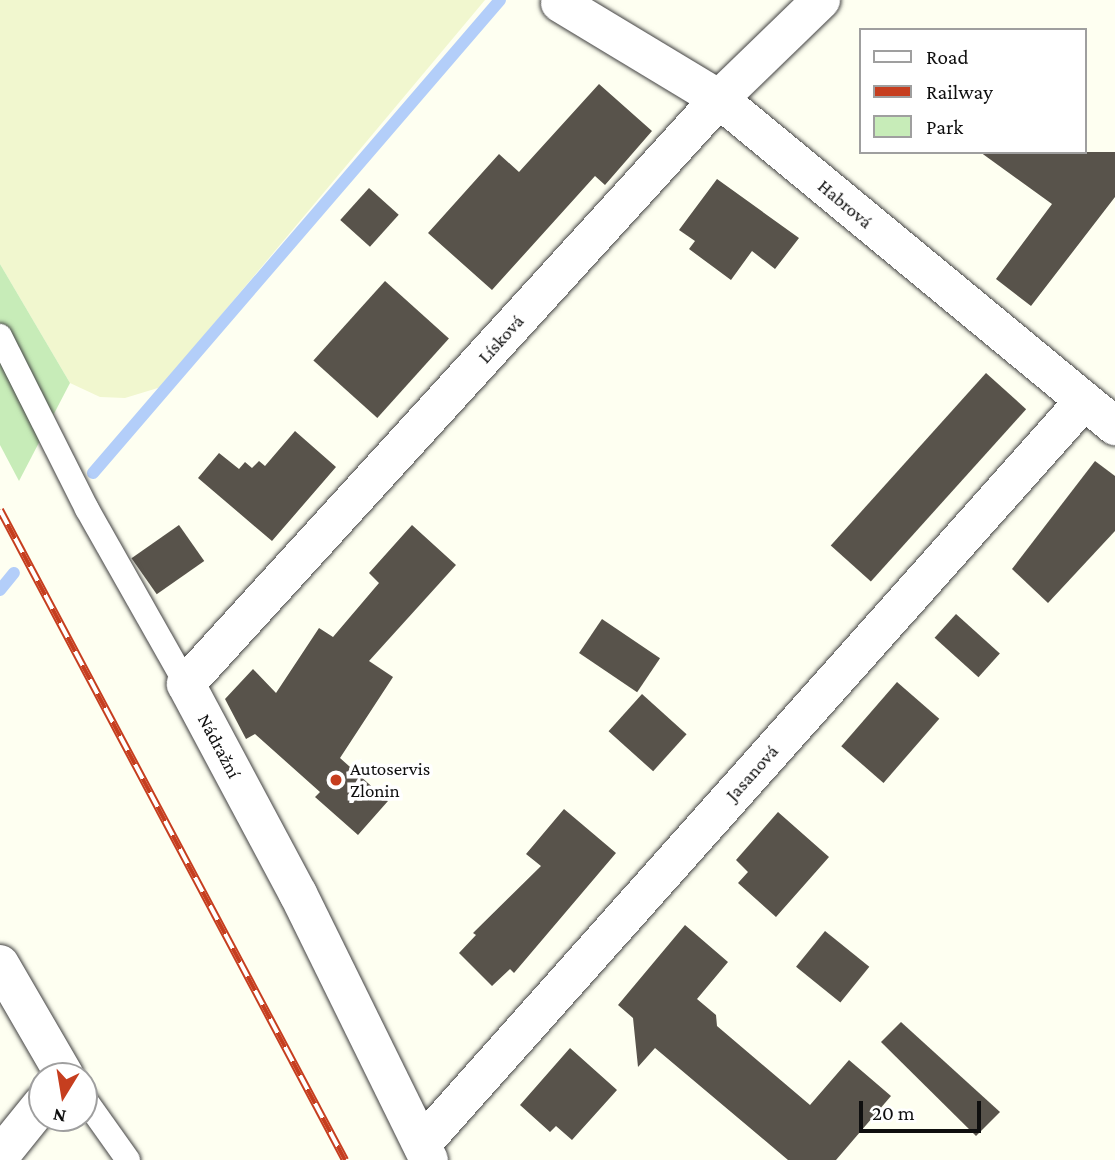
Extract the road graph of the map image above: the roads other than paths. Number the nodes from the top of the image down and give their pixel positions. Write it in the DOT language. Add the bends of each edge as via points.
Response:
graph roads {
  1 [pos="821,0"];
  2 [pos="560,3"];
  3 [pos="719,99"];
  4 [pos="0,336"];
  5 [pos="1083,402"];
  6 [pos="1115,426"];
  7 [pos="186,684"];
  8 [pos="0,964"];
  9 [pos="59,1062"];
  10 [pos="98,1118"];
  11 [pos="28,1121"];
  12 [pos="425,1152"];
  13 [pos="0,1156"];
  14 [pos="128,1160"];
  1 -- 3 [label="street, Lísková"];
  2 -- 3 [label="street, Habrová"];
  3 -- 5 [label="street, Habrová"];
  3 -- 7 [label="street, Lísková"];
  4 -- 7 [label="lane, Nádražní" via="87,509"];
  5 -- 6 [label="street, Habrová"];
  5 -- 12 [label="street, Jasanová"];
  7 -- 12 [label="street, Nádražní" via="298,894"];
  8 -- 9 [label="street"];
  10 -- 14 [label="lane"];
  11 -- 13 [label="street"];
}
